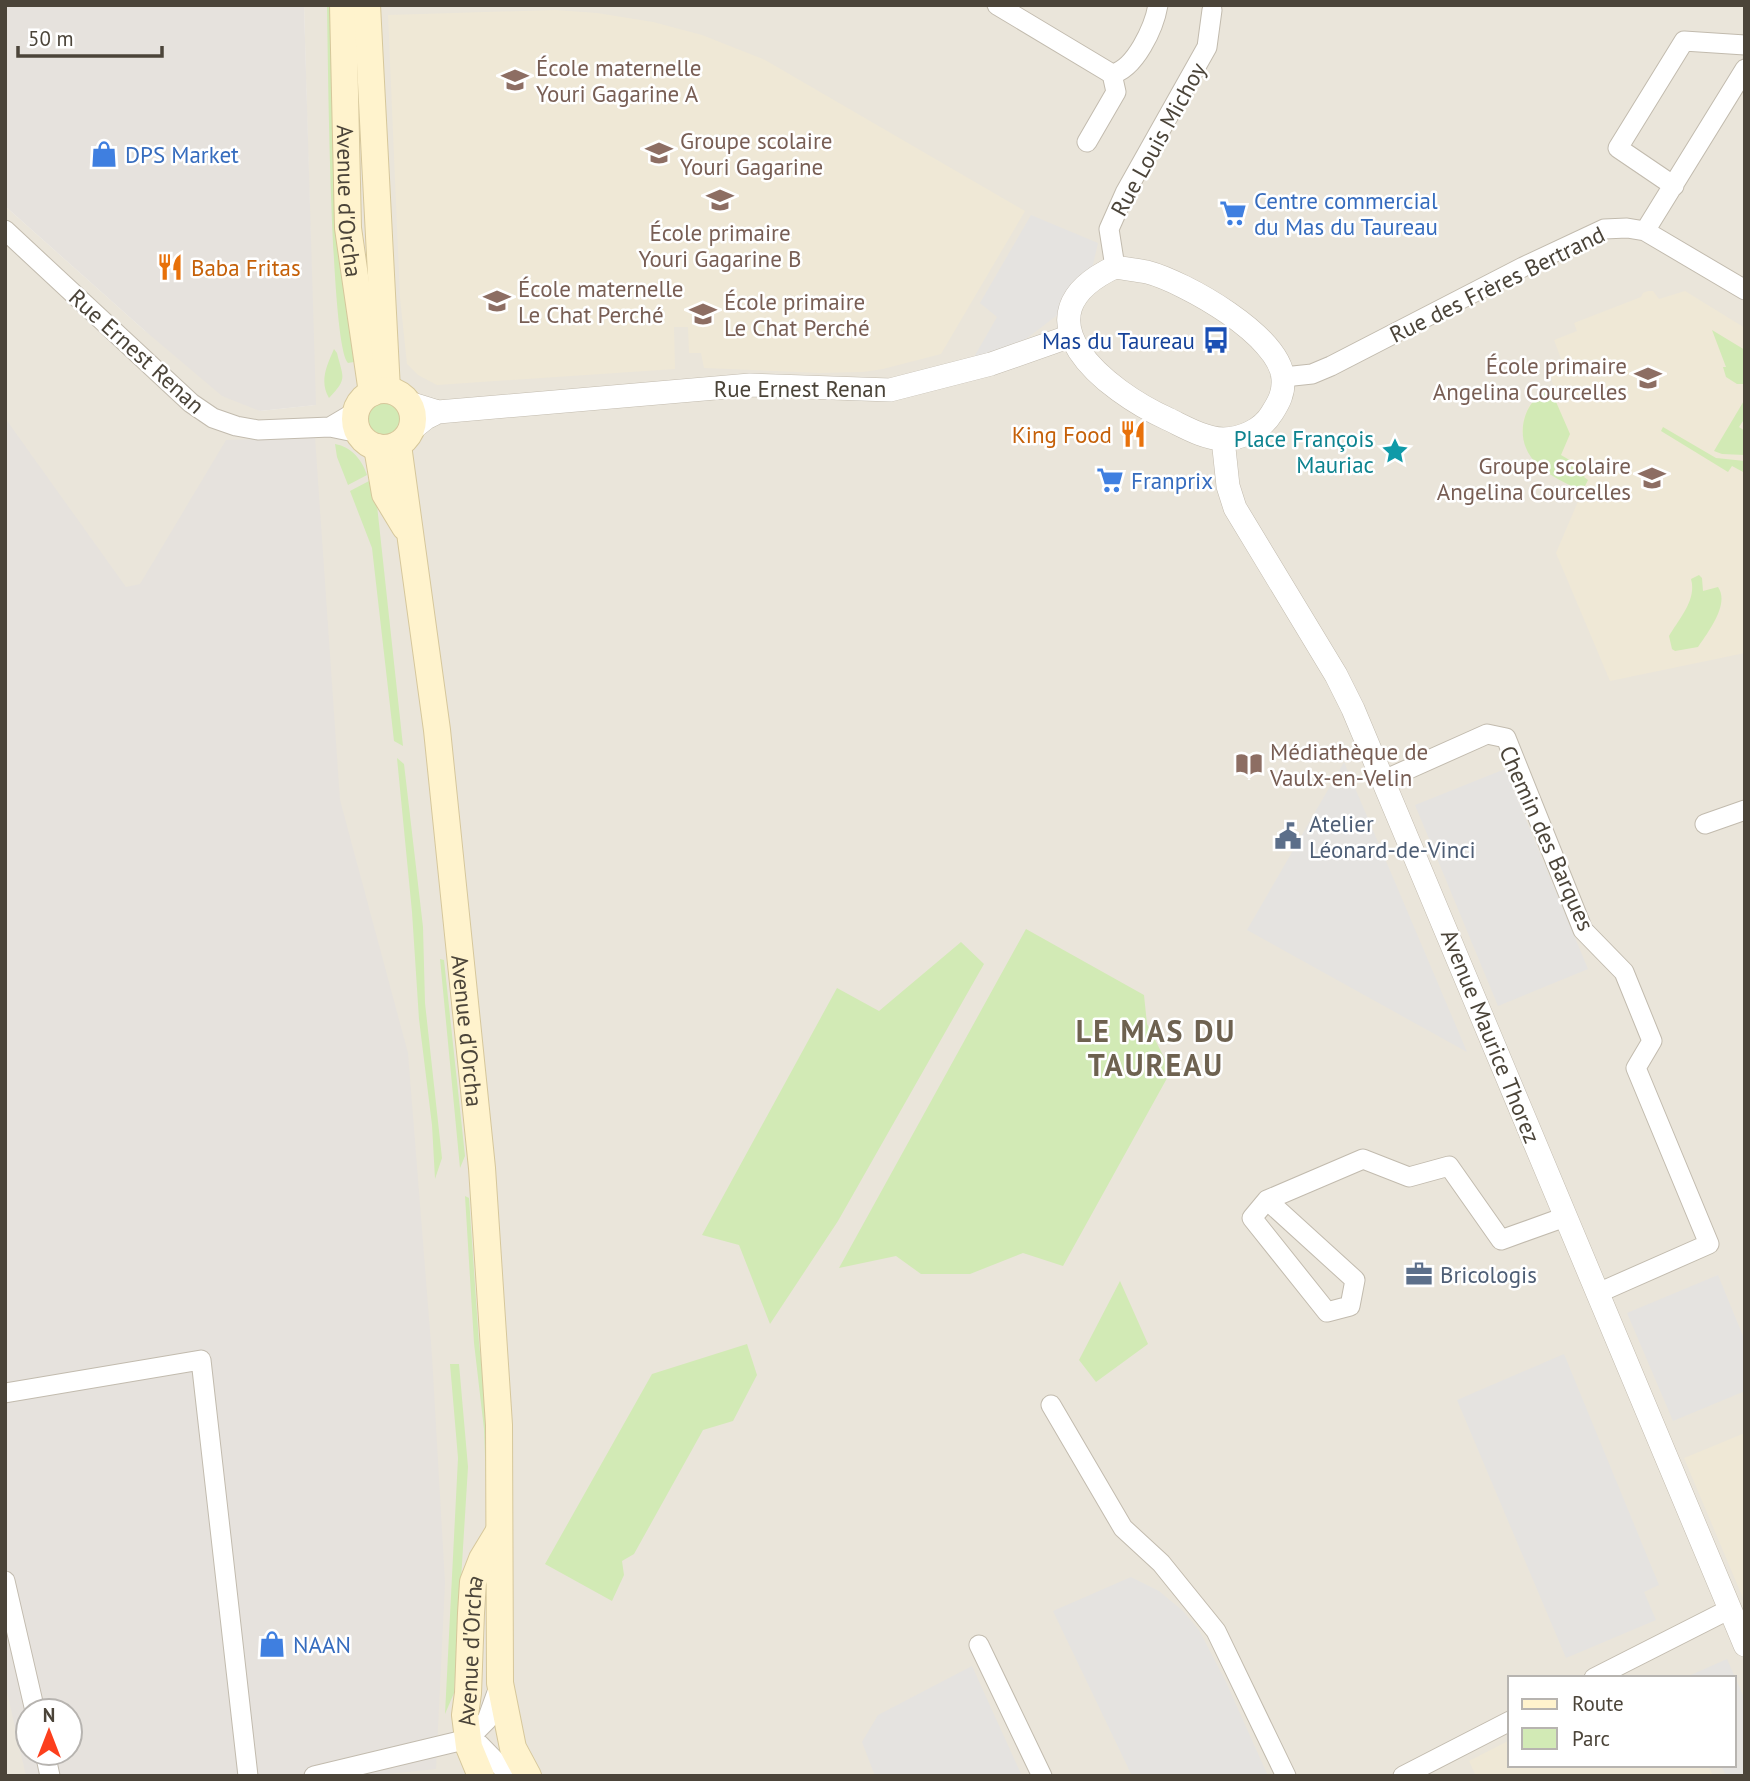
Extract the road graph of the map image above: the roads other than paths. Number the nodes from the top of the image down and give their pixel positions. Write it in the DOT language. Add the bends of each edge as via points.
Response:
graph roads {
  1 [pos="343,5"];
  2 [pos="368,5"];
  3 [pos="997,5"];
  4 [pos="1158,5"];
  5 [pos="1211,7"];
  6 [pos="1745,45"];
  7 [pos="1745,69"];
  8 [pos="1112,75"];
  9 [pos="1087,142"];
  10 [pos="1674,186"];
  11 [pos="5,230"];
  12 [pos="1645,232"];
  13 [pos="1115,267"];
  14 [pos="1745,290"];
  15 [pos="1071,336"];
  16 [pos="1284,377"];
  17 [pos="384,419"];
  18 [pos="1223,439"];
  19 [pos="1384,779"];
  20 [pos="1745,810"];
  21 [pos="1706,824"];
  22 [pos="1267,1200"];
  23 [pos="1565,1217"];
  24 [pos="1598,1293"];
  25 [pos="5,1393"];
  26 [pos="1051,1405"];
  27 [pos="499,1529"];
  28 [pos="5,1581"];
  29 [pos="1730,1609"];
  30 [pos="979,1645"];
  31 [pos="1745,1645"];
  32 [pos="1598,1676"];
  33 [pos="500,1684"];
  34 [pos="32,1697"];
  35 [pos="1508,1722"];
  36 [pos="468,1739"];
  37 [pos="248,1776"];
  38 [pos="314,1776"];
  39 [pos="481,1776"];
  40 [pos="510,1776"];
  41 [pos="528,1776"];
  42 [pos="1042,1776"];
  43 [pos="1286,1776"];
  44 [pos="1404,1776"];
  1 -- 17 [label="main road, Avenue d'Orcha" via="348,228"];
  2 -- 17 [label="main road, Avenue d'Orcha"];
  3 -- 8 [label="street"];
  4 -- 8 [label="street" via="1150,30 1129,66"];
  5 -- 13 [label="street, Rue Louis Michoy" via="1207,47 1109,229"];
  6 -- 10 [label="street" via="1684,41 1618,148"];
  7 -- 10 [label="street"];
  8 -- 9 [label="street" via="1116,92"];
  10 -- 12 [label="street"];
  11 -- 17 [label="street, Rue Ernest Renan" via="191,403 213,418 258,430"];
  12 -- 14 [label="street, Rue des Frères Bertrand"];
  12 -- 16 [label="street, Rue des Frères Bertrand" via="1604,229 1331,366"];
  13 -- 15 [label="street" via="1079,290 1070,309"];
  13 -- 16 [label="street" via="1148,272 1221,307 1277,357"];
  15 -- 17 [label="street, Rue Ernest Renan" via="890,390 750,385"];
  15 -- 18 [label="street" via="1086,363 1149,411"];
  16 -- 18 [label="street" via="1282,396 1269,419 1253,432"];
  17 -- 27 [label="main road, Avenue d'Orcha" via="385,494 410,534 437,730 482,1168 499,1425"];
  18 -- 19 [label="street, Avenue Maurice Thorez" via="1235,508 1336,675"];
  19 -- 23 [label="street, Avenue Maurice Thorez"];
  19 -- 24 [label="street, Chemin des Barques" via="1487,734 1506,738 1583,930 1624,972 1652,1041 1636,1068 1709,1244"];
  20 -- 21 [label="street"];
  22 -- 22 [label="street" via="1252,1218 1327,1312 1350,1306 1355,1280"];
  22 -- 23 [label="street" via="1363,1159 1409,1177 1449,1166 1501,1240"];
  23 -- 24 [label="street, Avenue Maurice Thorez"];
  24 -- 29 [label="street, Avenue Maurice Thorez"];
  25 -- 37 [label="street" via="201,1360"];
  26 -- 43 [label="street" via="1122,1528 1161,1563 1216,1631"];
  27 -- 33 [label="main road, Avenue d'Orcha"];
  27 -- 36 [label="main road, Avenue d'Orcha" via="473,1582"];
  28 -- 34 [label="street"];
  29 -- 31 [label="street, Avenue Maurice Thorez"];
  29 -- 32 [label="street"];
  30 -- 42 [label="street"];
  33 -- 36 [label="street" via="487,1720"];
  33 -- 41 [label="main road, Avenue d'Orcha" via="513,1748"];
  35 -- 44 [label="street"];
  36 -- 38 [label="street"];
  36 -- 39 [label="main road, Avenue d'Orcha"];
  36 -- 40 [label="street"];
}
